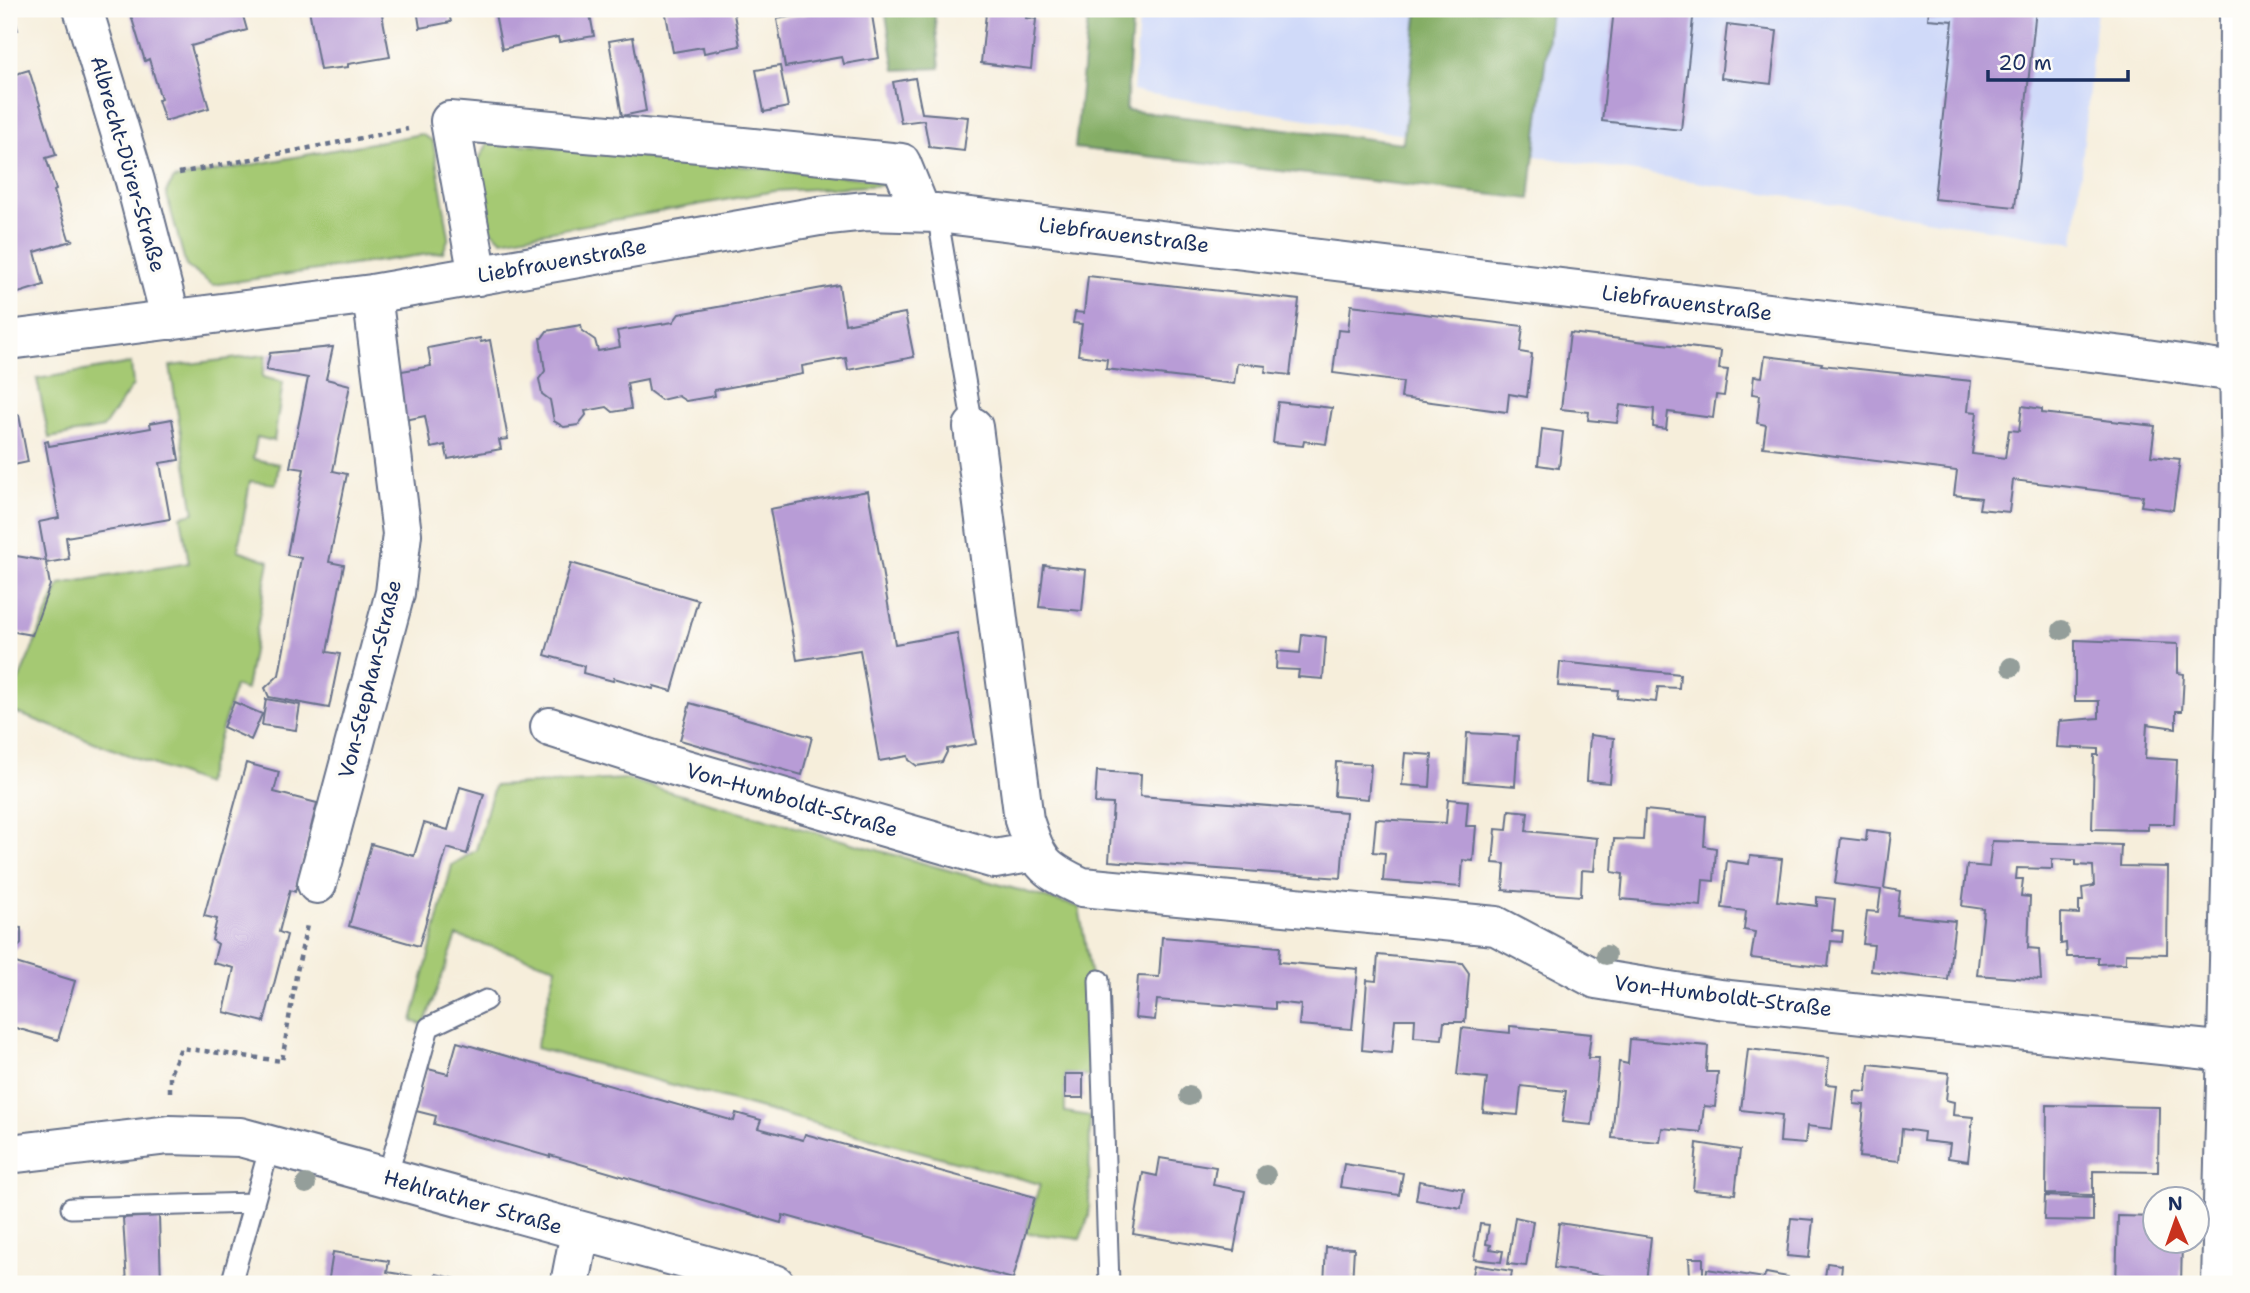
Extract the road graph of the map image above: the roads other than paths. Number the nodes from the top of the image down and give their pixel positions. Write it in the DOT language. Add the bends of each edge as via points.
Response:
graph roads {
  1 [pos="83,9"];
  2 [pos="2239,9"];
  3 [pos="929,212"];
  4 [pos="478,276"];
  5 [pos="372,294"];
  6 [pos="171,320"];
  7 [pos="9,340"];
  8 [pos="2240,373"];
  9 [pos="972,427"];
  10 [pos="550,727"];
  11 [pos="1035,852"];
  12 [pos="317,884"];
  13 [pos="1099,980"];
  14 [pos="486,1000"];
  15 [pos="2228,1052"];
  16 [pos="270,1146"];
  17 [pos="9,1154"];
  18 [pos="387,1178"];
  19 [pos="253,1203"];
  20 [pos="71,1208"];
  21 [pos="580,1232"];
  22 [pos="232,1284"];
  23 [pos="570,1284"];
  24 [pos="775,1284"];
  25 [pos="1109,1284"];
  26 [pos="2221,1284"];
  1 -- 6 [label="street, Albrecht-Dürer-Straße"];
  2 -- 8 [label="street"];
  3 -- 4 [label="street, Liebfrauenstraße" via="819,216"];
  3 -- 4 [label="street" via="901,163 450,121"];
  3 -- 8 [label="street, Liebfrauenstraße"];
  3 -- 9 [label="lane"];
  4 -- 5 [label="street, Liebfrauenstraße"];
  5 -- 6 [label="street, Liebfrauenstraße"];
  5 -- 12 [label="street, Von-Stephan-Straße" via="402,534 395,593"];
  6 -- 7 [label="street, Liebfrauenstraße"];
  8 -- 15 [label="street"];
  9 -- 11 [label="street, Von-Humboldt-Straße" via="1024,820"];
  10 -- 11 [label="street, Von-Humboldt-Straße" via="995,859"];
  11 -- 15 [label="street, Von-Humboldt-Straße" via="1053,873 1082,887 1496,926 1596,979 1719,999"];
  13 -- 25 [label="lane"];
  14 -- 18 [label="lane" via="429,1027"];
  15 -- 26 [label="street"];
  16 -- 17 [label="street, Hehlrather Straße" via="240,1137 169,1135"];
  16 -- 18 [label="street, Hehlrather Straße"];
  16 -- 19 [label="lane"];
  18 -- 21 [label="street, Hehlrather Straße"];
  19 -- 20 [label="lane"];
  19 -- 22 [label="lane"];
  21 -- 23 [label="street"];
  21 -- 24 [label="street, Hehlrather Straße"];
}
